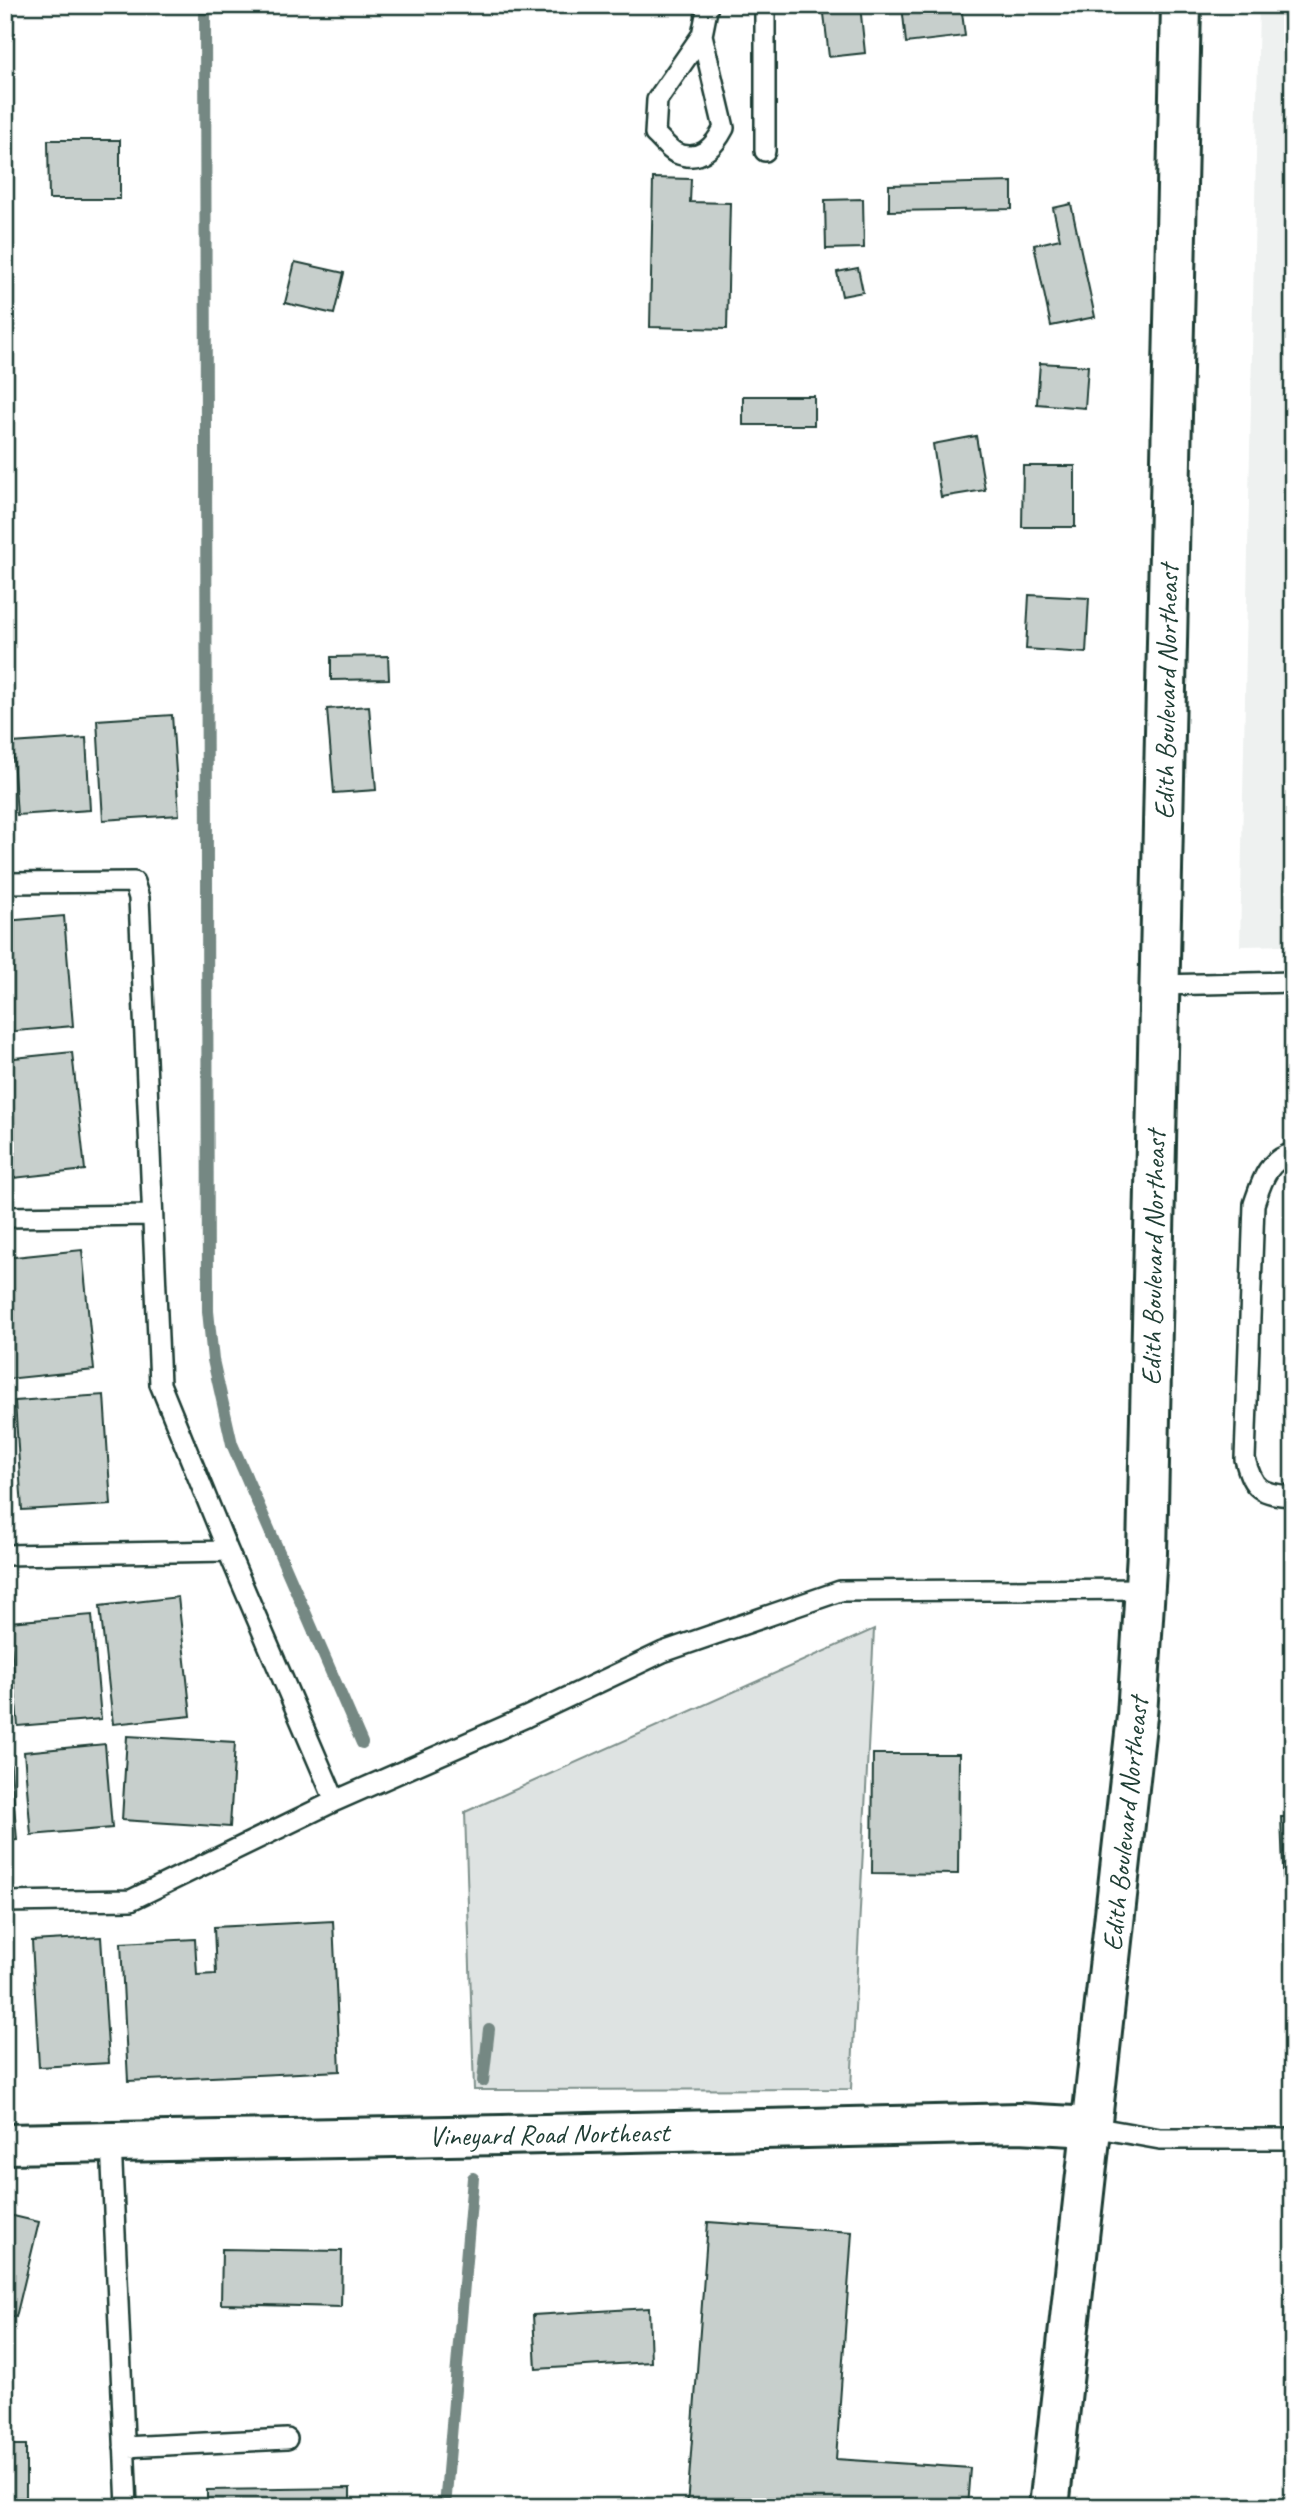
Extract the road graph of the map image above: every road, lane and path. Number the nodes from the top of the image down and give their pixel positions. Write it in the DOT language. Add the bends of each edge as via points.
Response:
graph roads {
  1 [pos="708,5"];
  2 [pos="765,5"];
  3 [pos="1181,5"];
  4 [pos="702,35"];
  5 [pos="765,151"];
  6 [pos="5,883"];
  7 [pos="1293,982"];
  8 [pos="1159,985"];
  9 [pos="1293,1153"];
  10 [pos="152,1215"];
  11 [pos="5,1217"];
  12 [pos="1293,1496"];
  13 [pos="228,1551"];
  14 [pos="5,1555"];
  15 [pos="1145,1589"];
  16 [pos="335,1801"];
  17 [pos="5,1902"];
  18 [pos="1092,2127"];
  19 [pos="1293,2139"];
  20 [pos="111,2142"];
  21 [pos="5,2144"];
  22 [pos="286,2438"];
  23 [pos="124,2447"];
  24 [pos="127,2507"];
  25 [pos="1049,2507"];
  1 -- 4 [label="lane"];
  2 -- 5 [label="lane"];
  3 -- 8 [label="street, Edith Boulevard Northeast"];
  4 -- 4 [label="lane" via="657,100 655,134 674,152 694,157 715,146 724,128"];
  6 -- 10 [label="lane" via="134,882 139,898"];
  7 -- 8 [label="lane"];
  8 -- 15 [label="street, Edith Boulevard Northeast"];
  9 -- 12 [label="lane" via="1280,1157 1266,1171 1254,1204 1245,1459 1250,1479 1259,1489"];
  10 -- 11 [label="lane"];
  10 -- 13 [label="lane" via="160,1384"];
  13 -- 14 [label="lane"];
  13 -- 16 [label="lane"];
  15 -- 16 [label="lane" via="840,1591 663,1652"];
  15 -- 18 [label="street, Edith Boulevard Northeast" via="1137,1716"];
  16 -- 17 [label="lane" via="131,1900"];
  18 -- 19 [label="lane" via="1160,2139"];
  18 -- 20 [label="street, Vineyard Road Northeast" via="1019,2123"];
  18 -- 25 [label="street, Edith Boulevard Northeast"];
  20 -- 21 [label="street, Vineyard Road Northeast"];
  20 -- 23 [label="lane"];
  22 -- 23 [label="lane"];
  23 -- 24 [label="lane"];
}
